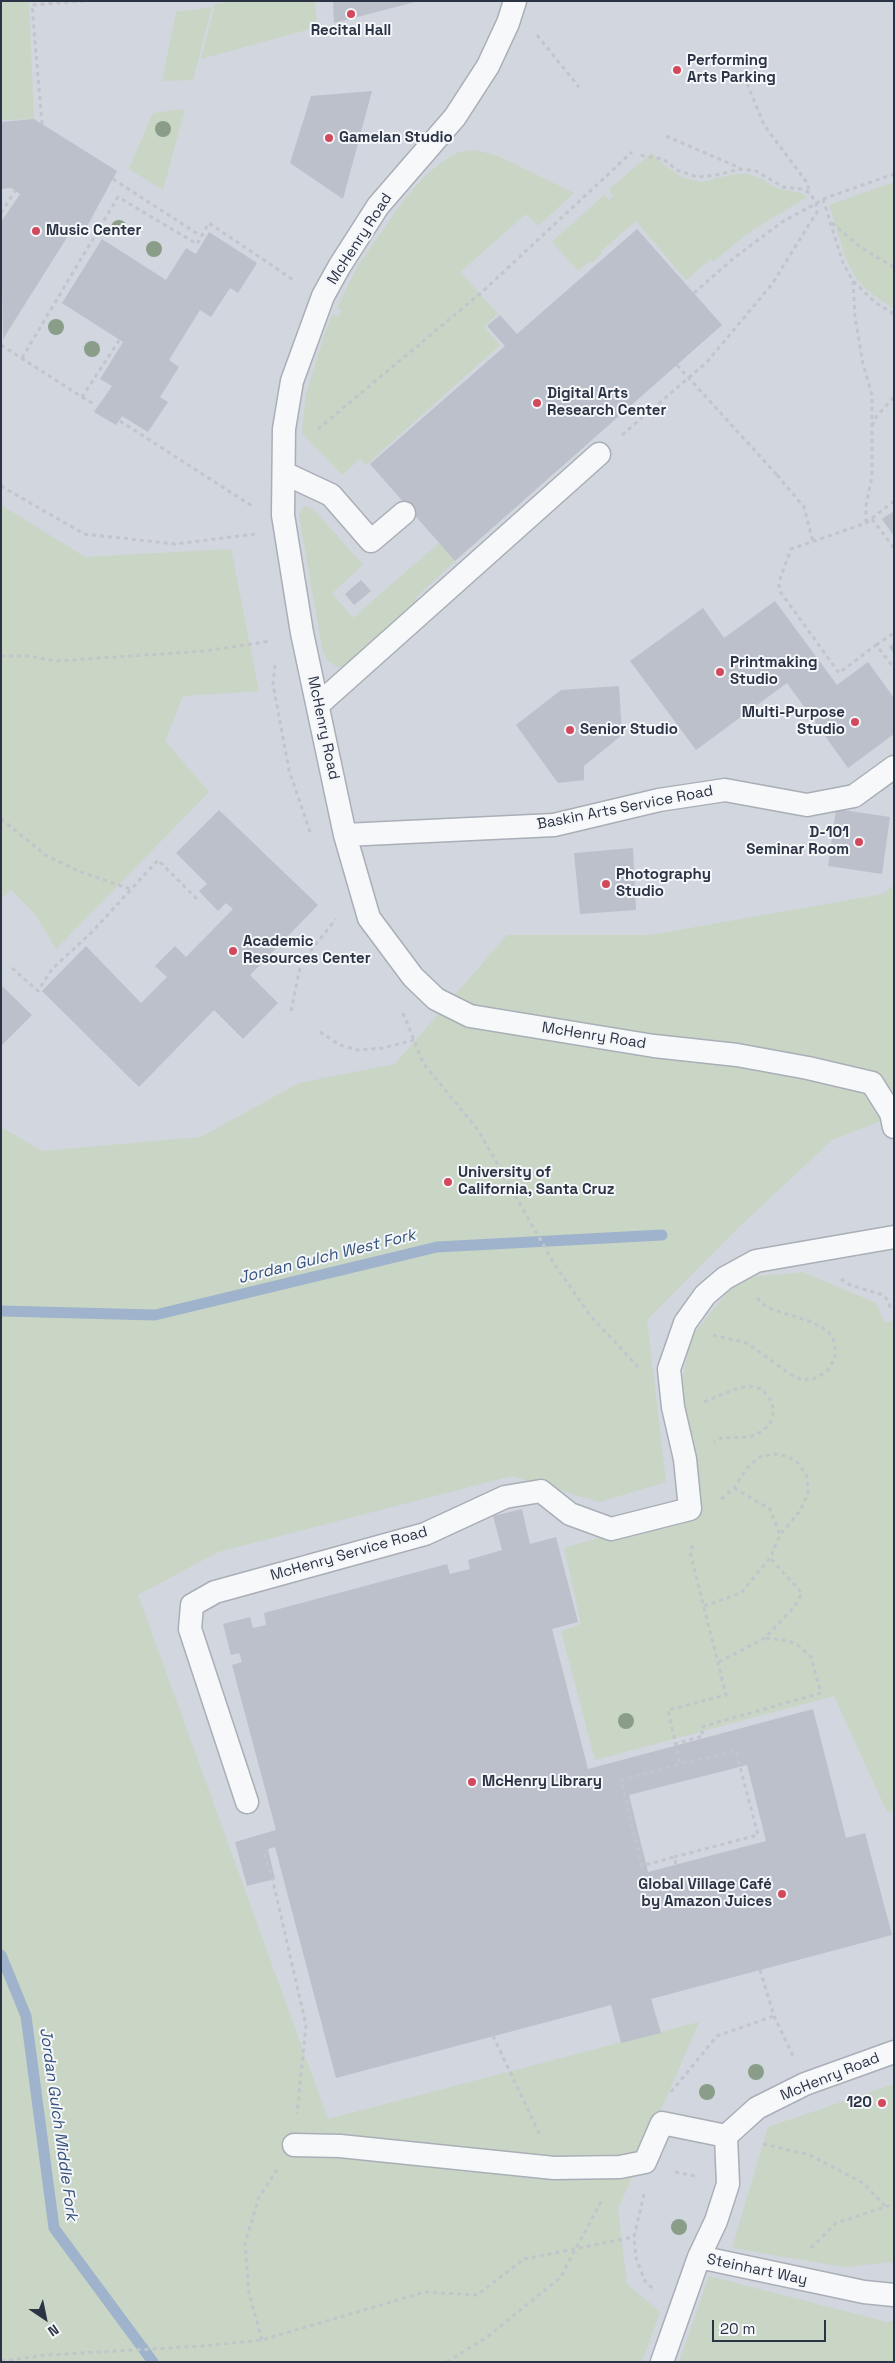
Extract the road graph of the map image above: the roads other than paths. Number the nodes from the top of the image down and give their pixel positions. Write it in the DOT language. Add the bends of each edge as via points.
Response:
graph roads {
  1 [pos="515,1"];
  2 [pos="599,454"];
  3 [pos="284,473"];
  4 [pos="404,513"];
  5 [pos="319,704"];
  6 [pos="894,767"];
  7 [pos="345,835"];
  8 [pos="894,1126"];
  9 [pos="894,1237"];
  10 [pos="247,1802"];
  11 [pos="894,2052"];
  12 [pos="726,2136"];
  13 [pos="294,2145"];
  14 [pos="699,2257"];
  15 [pos="894,2295"];
  16 [pos="662,2362"];
  1 -- 3 [label="lane, McHenry Road" via="485,72 455,117 378,206 324,296 292,381 284,429"];
  2 -- 5 [label="lane"];
  3 -- 4 [label="lane" via="331,495 371,541"];
  3 -- 5 [label="lane, McHenry Road" via="286,538 302,633"];
  5 -- 7 [label="lane, McHenry Road"];
  6 -- 7 [label="lane, Baskin Arts Service Road" via="854,796 807,805 725,790 659,800 554,825"];
  7 -- 8 [label="lane, McHenry Road" via="368,918 412,977 436,999 470,1016 654,1046 737,1055 872,1083 891,1113"];
  9 -- 10 [label="lane, McHenry Service Road" via="756,1261 705,1295 685,1322 669,1369 685,1458 690,1509 611,1529 570,1514 541,1491 505,1497 425,1534 215,1592 192,1605 190,1629"];
  11 -- 12 [label="lane, McHenry Road" via="804,2084 757,2108"];
  12 -- 13 [label="lane" via="662,2124 645,2162 620,2167 554,2168 340,2146"];
  12 -- 14 [label="lane" via="728,2184 716,2221"];
  14 -- 15 [label="lane, Steinhart Way" via="864,2292"];
  14 -- 16 [label="lane, Steinhart Way"];
}
